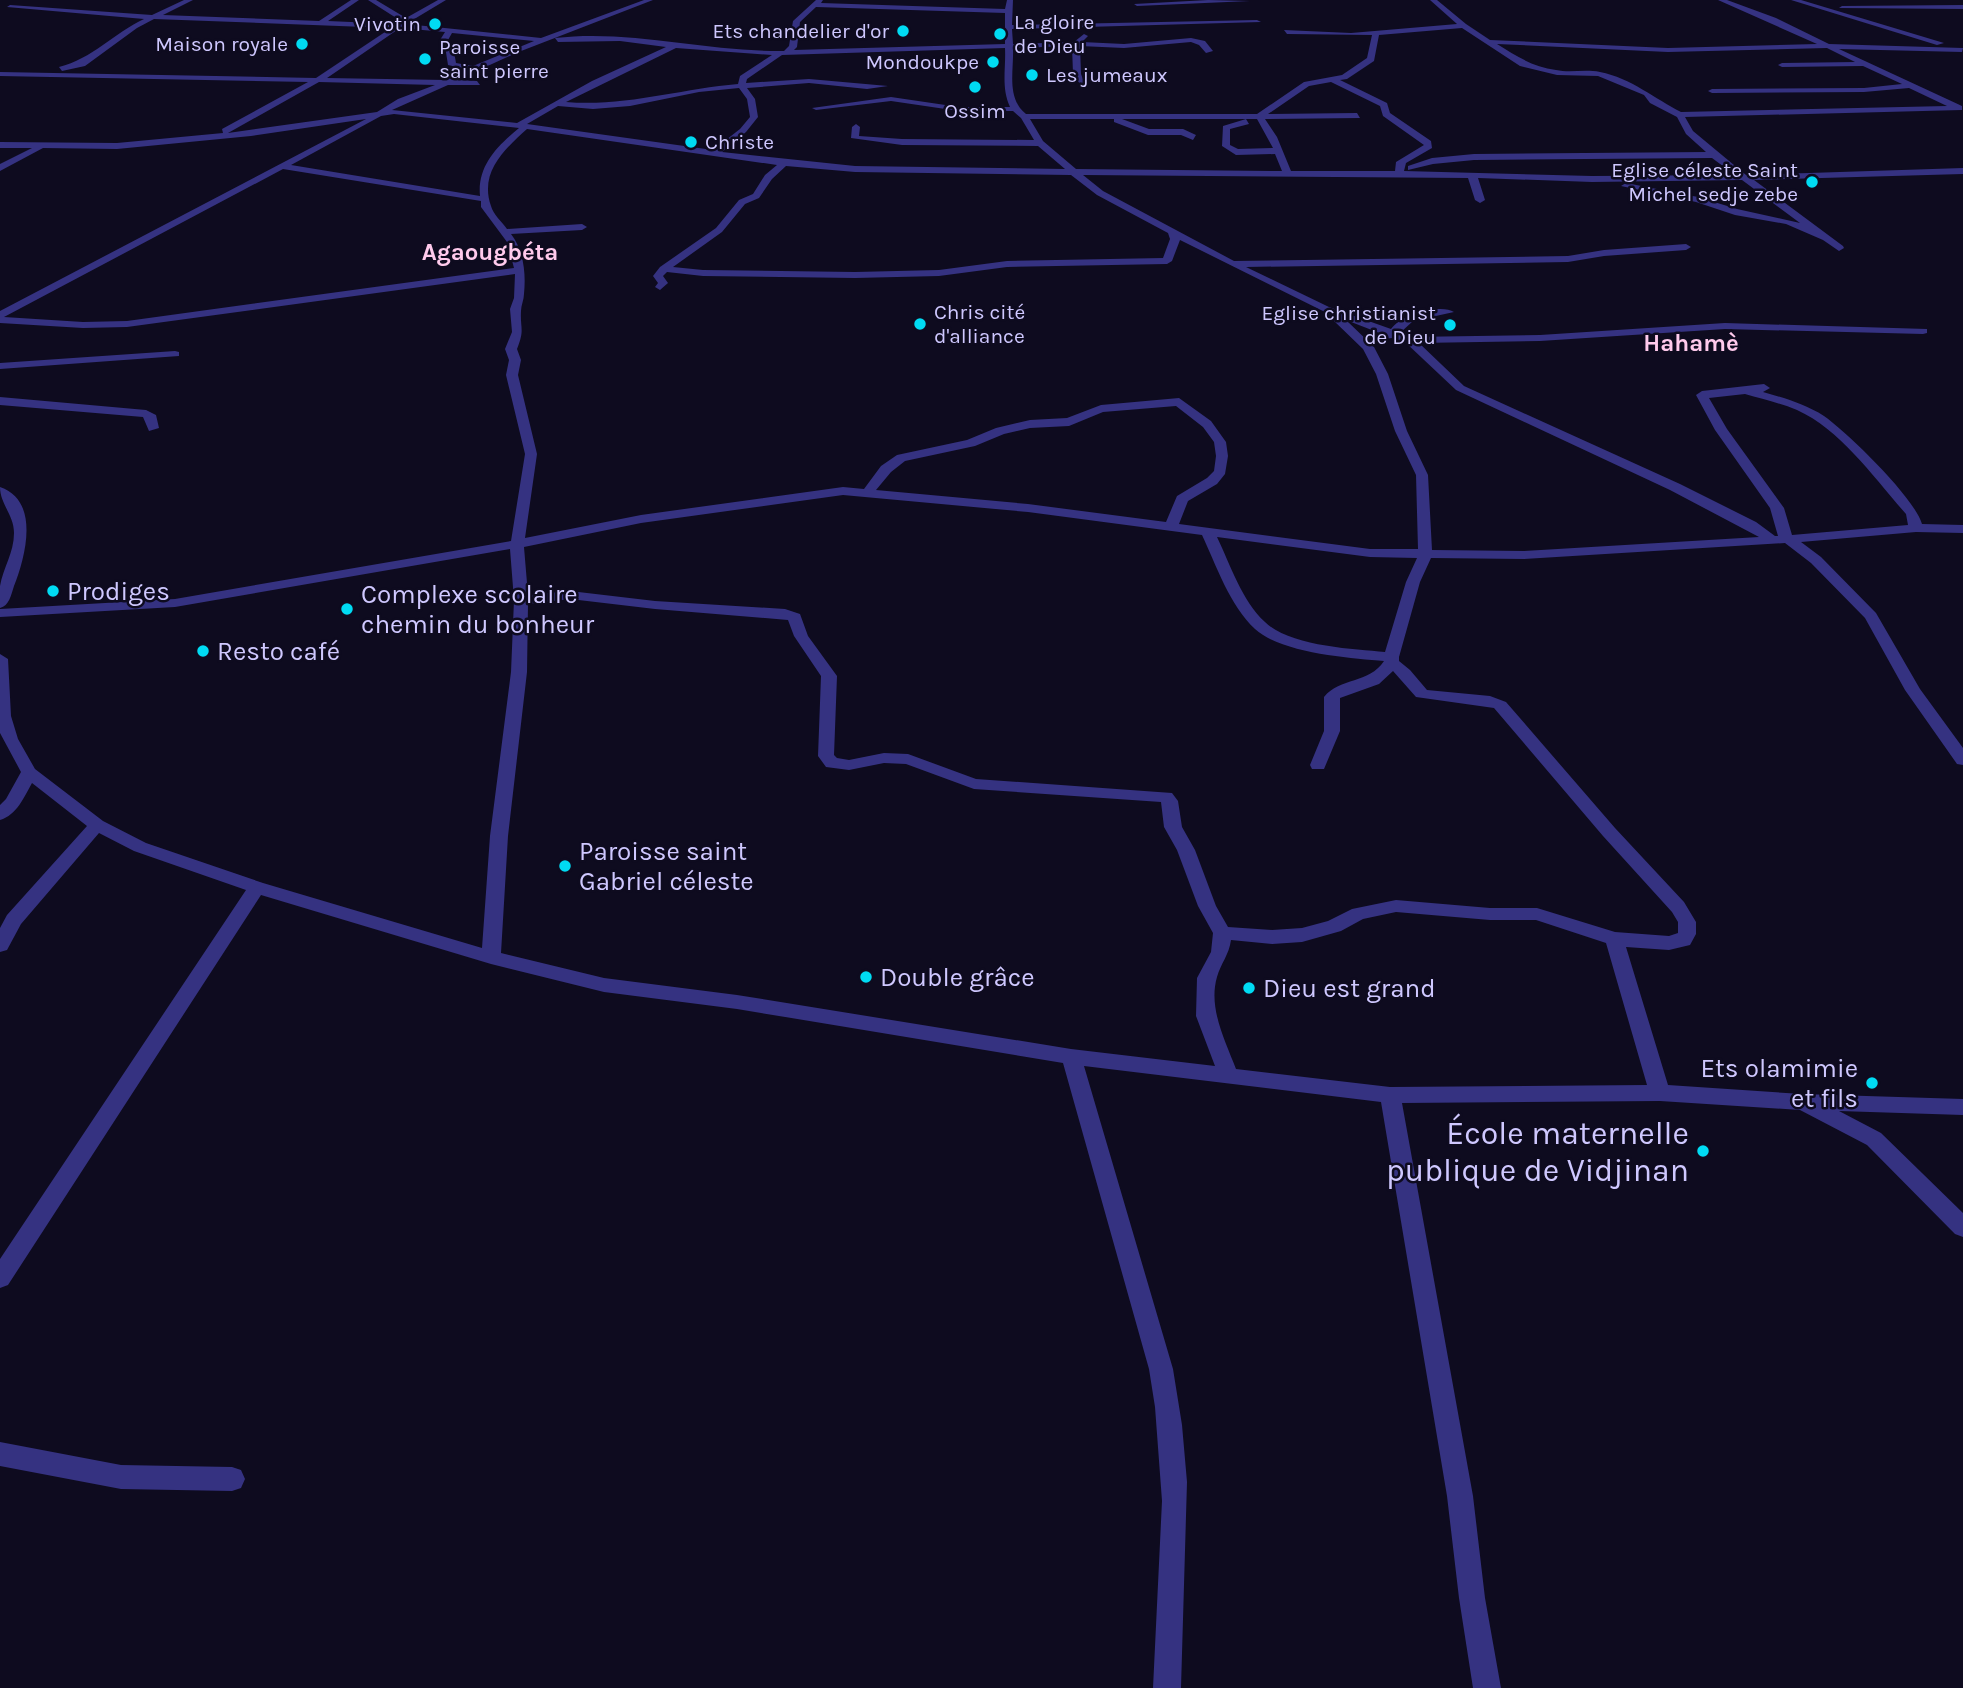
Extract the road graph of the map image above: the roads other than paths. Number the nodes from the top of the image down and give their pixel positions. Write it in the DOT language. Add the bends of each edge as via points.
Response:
graph roads {
  1 [pos="190,0"];
  2 [pos="356,0"];
  3 [pos="371,0"];
  4 [pos="443,0"];
  5 [pos="650,0"];
  6 [pos="1433,0"];
  7 [pos="1721,0"];
  8 [pos="1794,0"];
  9 [pos="13,3"];
  10 [pos="817,3"];
  11 [pos="1137,4"];
  12 [pos="1009,5"];
  13 [pos="1963,7"];
  14 [pos="910,8"];
  15 [pos="1821,9"];
  16 [pos="1253,12"];
  17 [pos="0,15"];
  18 [pos="152,17"];
  19 [pos="903,18"];
  20 [pos="322,22"];
  21 [pos="404,24"];
  22 [pos="1119,24"];
  23 [pos="1007,26"];
  24 [pos="1464,26"];
  25 [pos="1277,29"];
  26 [pos="449,31"];
  27 [pos="1287,32"];
  28 [pos="1376,34"];
  29 [pos="546,39"];
  30 [pos="1308,42"];
  31 [pos="1488,42"];
  32 [pos="1076,44"];
  33 [pos="675,45"];
  34 [pos="1008,46"];
  35 [pos="1825,46"];
  36 [pos="1962,50"];
  37 [pos="1209,51"];
  38 [pos="783,53"];
  39 [pos="82,64"];
  40 [pos="1863,64"];
  41 [pos="453,65"];
  42 [pos="1783,65"];
  43 [pos="474,68"];
  44 [pos="0,74"];
  45 [pos="39,75"];
  46 [pos="61,75"];
  47 [pos="318,80"];
  48 [pos="1333,80"];
  49 [pos="1080,82"];
  50 [pos="477,83"];
  51 [pos="451,84"];
  52 [pos="884,86"];
  53 [pos="1911,86"];
  54 [pos="742,87"];
  55 [pos="1712,91"];
  56 [pos="454,104"];
  57 [pos="560,104"];
  58 [pos="816,108"];
  59 [pos="1015,109"];
  60 [pos="1961,109"];
  61 [pos="378,114"];
  62 [pos="1680,115"];
  63 [pos="1024,116"];
  64 [pos="1357,116"];
  65 [pos="1259,117"];
  66 [pos="466,118"];
  67 [pos="1112,118"];
  68 [pos="522,126"];
  69 [pos="856,127"];
  70 [pos="214,135"];
  71 [pos="1193,137"];
  72 [pos="1040,143"];
  73 [pos="0,145"];
  74 [pos="43,146"];
  75 [pos="117,146"];
  76 [pos="205,149"];
  77 [pos="1278,151"];
  78 [pos="716,152"];
  79 [pos="1714,155"];
  80 [pos="784,163"];
  81 [pos="284,167"];
  82 [pos="0,168"];
  83 [pos="1072,171"];
  84 [pos="1963,171"];
  85 [pos="1401,172"];
  86 [pos="1287,173"];
  87 [pos="1471,175"];
  88 [pos="1744,177"];
  89 [pos="1592,179"];
  90 [pos="484,199"];
  91 [pos="1480,200"];
  92 [pos="582,227"];
  93 [pos="1171,230"];
  94 [pos="504,232"];
  95 [pos="1826,238"];
  96 [pos="1686,247"];
  97 [pos="1839,248"];
  98 [pos="1232,264"];
  99 [pos="664,269"];
  100 [pos="520,270"];
  101 [pos="660,287"];
  102 [pos="1325,309"];
  103 [pos="1449,312"];
  104 [pos="0,317"];
  105 [pos="1923,331"];
  106 [pos="1394,334"];
  107 [pos="1409,340"];
  108 [pos="1363,342"];
  109 [pos="175,354"];
  110 [pos="0,366"];
  111 [pos="1764,388"];
  112 [pos="1747,390"];
  113 [pos="0,401"];
  114 [pos="153,428"];
  115 [pos="0,491"];
  116 [pos="868,492"];
  117 [pos="1916,527"];
  118 [pos="1171,528"];
  119 [pos="1963,529"];
  120 [pos="1207,531"];
  121 [pos="1779,538"];
  122 [pos="517,544"];
  123 [pos="1425,556"];
  124 [pos="521,600"];
  125 [pos="0,604"];
  126 [pos="0,613"];
  127 [pos="0,659"];
  128 [pos="1391,660"];
  129 [pos="1963,760"];
  130 [pos="1318,765"];
  131 [pos="29,772"];
  132 [pos="0,814"];
  133 [pos="97,825"];
  134 [pos="257,887"];
  135 [pos="1222,933"];
  136 [pos="1614,939"];
  137 [pos="0,945"];
  138 [pos="491,957"];
  139 [pos="1071,1058"];
  140 [pos="1228,1074"];
  141 [pos="1660,1093"];
  142 [pos="1390,1095"];
  143 [pos="1802,1102"];
  144 [pos="1963,1107"];
  145 [pos="1963,1227"];
  146 [pos="0,1278"];
  147 [pos="0,1454"];
  148 [pos="232,1479"];
  149 [pos="1167,1688"];
  150 [pos="1488,1688"];
  1 -- 18 [label="street"];
  2 -- 20 [label="street"];
  3 -- 21 [label="street"];
  4 -- 21 [label="street"];
  5 -- 29 [label="street"];
  6 -- 24 [label="street"];
  7 -- 35 [label="street"];
  8 -- 15 [label="street"];
  9 -- 17 [label="street"];
  9 -- 18 [label="street"];
  10 -- 14 [label="street"];
  10 -- 38 [label="street" via="797,21 793,47"];
  11 -- 16 [label="street"];
  12 -- 14 [label="street"];
  12 -- 23 [label="street"];
  13 -- 15 [label="street"];
  14 -- 19 [label="street"];
  15 -- 36 [label="street"];
  16 -- 22 [label="street"];
  18 -- 20 [label="street"];
  18 -- 39 [label="street"];
  20 -- 21 [label="street"];
  21 -- 26 [label="street"];
  21 -- 47 [label="street"];
  22 -- 23 [label="street"];
  22 -- 32 [label="street"];
  23 -- 34 [label="street"];
  24 -- 28 [label="street"];
  24 -- 31 [label="street"];
  25 -- 27 [label="street"];
  26 -- 29 [label="street"];
  26 -- 41 [label="street" via="444,40"];
  27 -- 28 [label="street"];
  27 -- 30 [label="street"];
  28 -- 48 [label="street" via="1371,59"];
  29 -- 33 [label="street"];
  29 -- 43 [label="street"];
  31 -- 35 [label="street" via="1668,50"];
  31 -- 62 [label="street" via="1532,67 1599,74 1633,87"];
  32 -- 34 [label="street"];
  32 -- 37 [label="street" via="1124,46 1191,40"];
  32 -- 49 [label="street"];
  33 -- 38 [label="street"];
  33 -- 57 [label="street" via="610,73"];
  34 -- 38 [label="street"];
  34 -- 59 [label="street" via="1007,91"];
  35 -- 36 [label="street"];
  35 -- 40 [label="street"];
  38 -- 54 [label="street" via="743,78"];
  39 -- 45 [label="street"];
  39 -- 46 [label="street"];
  40 -- 42 [label="street"];
  40 -- 53 [label="street"];
  41 -- 43 [label="street"];
  41 -- 51 [label="street"];
  43 -- 51 [label="street"];
  44 -- 45 [label="street"];
  45 -- 46 [label="street"];
  46 -- 47 [label="street"];
  47 -- 51 [label="street"];
  47 -- 70 [label="street"];
  48 -- 65 [label="street" via="1307,84"];
  48 -- 85 [label="street" via="1384,105 1386,114 1426,141 1429,146 1399,164"];
  50 -- 51 [label="street"];
  51 -- 61 [label="street" via="409,97"];
  52 -- 54 [label="street" via="809,81"];
  53 -- 55 [label="street"];
  53 -- 60 [label="street"];
  54 -- 57 [label="street" via="630,104"];
  54 -- 78 [label="street" via="754,104 756,117"];
  56 -- 66 [label="street"];
  57 -- 68 [label="street"];
  58 -- 59 [label="street" via="891,99 959,109"];
  59 -- 63 [label="street"];
  60 -- 62 [label="street"];
  61 -- 66 [label="street"];
  61 -- 70 [label="street"];
  61 -- 81 [label="street"];
  62 -- 79 [label="street" via="1689,132"];
  63 -- 67 [label="street"];
  63 -- 72 [label="street"];
  64 -- 65 [label="street"];
  65 -- 67 [label="street"];
  65 -- 77 [label="street"];
  65 -- 77 [label="street" via="1226,128 1226,146 1236,152"];
  66 -- 68 [label="street"];
  67 -- 71 [label="street" via="1147,132 1183,132"];
  68 -- 78 [label="street"];
  68 -- 90 [label="street" via="487,168"];
  69 -- 72 [label="street" via="855,138"];
  70 -- 75 [label="street"];
  72 -- 83 [label="street"];
  73 -- 74 [label="street"];
  74 -- 75 [label="street"];
  74 -- 82 [label="street"];
  75 -- 76 [label="street"];
  77 -- 86 [label="street"];
  78 -- 80 [label="street"];
  79 -- 85 [label="street" via="1474,157 1432,161"];
  79 -- 88 [label="street"];
  80 -- 83 [label="street" via="855,169"];
  80 -- 99 [label="street" via="719,230"];
  81 -- 90 [label="street"];
  81 -- 104 [label="street"];
  83 -- 86 [label="street" via="1163,168"];
  83 -- 93 [label="street" via="1100,193"];
  84 -- 88 [label="street"];
  85 -- 86 [label="street"];
  85 -- 87 [label="street"];
  87 -- 89 [label="street"];
  87 -- 91 [label="street"];
  88 -- 89 [label="street"];
  88 -- 95 [label="street"];
  89 -- 95 [label="street" via="1789,222"];
  90 -- 94 [label="street"];
  92 -- 94 [label="street"];
  93 -- 98 [label="street"];
  93 -- 99 [label="street" via="1175,239 1167,261 1007,264 939,273 855,275"];
  94 -- 100 [label="street"];
  95 -- 97 [label="street"];
  96 -- 98 [label="street" via="1568,259"];
  98 -- 102 [label="street"];
  99 -- 101 [label="street" via="658,276 663,283"];
  100 -- 104 [label="street" via="127,324 83,326"];
  100 -- 122 [label="street" via="512,375 531,454"];
  102 -- 106 [label="street"];
  102 -- 108 [label="street"];
  103 -- 106 [label="street" via="1401,322"];
  105 -- 107 [label="street" via="1725,327"];
  106 -- 107 [label="street"];
  106 -- 108 [label="street"];
  107 -- 121 [label="street" via="1460,388"];
  108 -- 123 [label="street" via="1382,374 1422,475"];
  109 -- 110 [label="street"];
  111 -- 112 [label="street"];
  112 -- 117 [label="street" via="1820,419 1851,445 1912,513"];
  112 -- 121 [label="street" via="1702,395 1721,430 1777,508"];
  113 -- 114 [label="street" via="132,411 152,418"];
  115 -- 125 [label="street" via="15,503 21,520 19,553"];
  116 -- 118 [label="street"];
  116 -- 118 [label="street" via="901,458 1030,424 1069,422 1101,409 1179,402 1207,424 1220,442 1222,456 1220,471 1212,481 1182,499"];
  116 -- 122 [label="street" via="810,495 641,519"];
  117 -- 119 [label="street"];
  117 -- 121 [label="street"];
  118 -- 120 [label="street"];
  120 -- 123 [label="street"];
  120 -- 128 [label="street" via="1241,597 1259,625 1270,633"];
  121 -- 123 [label="street" via="1721,545"];
  121 -- 129 [label="street" via="1816,560 1871,616 1913,690"];
  122 -- 124 [label="street"];
  122 -- 126 [label="street" via="175,603"];
  123 -- 128 [label="street"];
  124 -- 135 [label="street" via="604,597 795,617 801,636 829,676 826,756 832,763 908,759 974,784 1166,797 1173,827"];
  124 -- 138 [label="street" via="519,672 499,836"];
  127 -- 131 [label="street" via="3,716"];
  128 -- 130 [label="street" via="1381,675 1332,697 1332,730"];
  128 -- 136 [label="street" via="1422,694 1500,705 1687,922 1683,940"];
  131 -- 132 [label="street" via="13,802"];
  131 -- 133 [label="street"];
  133 -- 134 [label="street" via="141,847"];
  133 -- 137 [label="street" via="14,920"];
  134 -- 138 [label="street"];
  134 -- 146 [label="street"];
  135 -- 136 [label="street" via="1302,935 1396,906 1537,914"];
  135 -- 140 [label="street" via="1220,952 1207,978 1206,1016"];
  136 -- 141 [label="street"];
  138 -- 139 [label="street" via="604,985 737,1002"];
  139 -- 140 [label="street"];
  139 -- 149 [label="street" via="1161,1369 1171,1420 1174,1518"];
  140 -- 142 [label="street"];
  141 -- 142 [label="street"];
  141 -- 143 [label="street"];
  142 -- 150 [label="street" via="1458,1483"];
  143 -- 144 [label="street"];
  143 -- 145 [label="street" via="1874,1139"];
  147 -- 148 [label="street" via="121,1477"];
}
